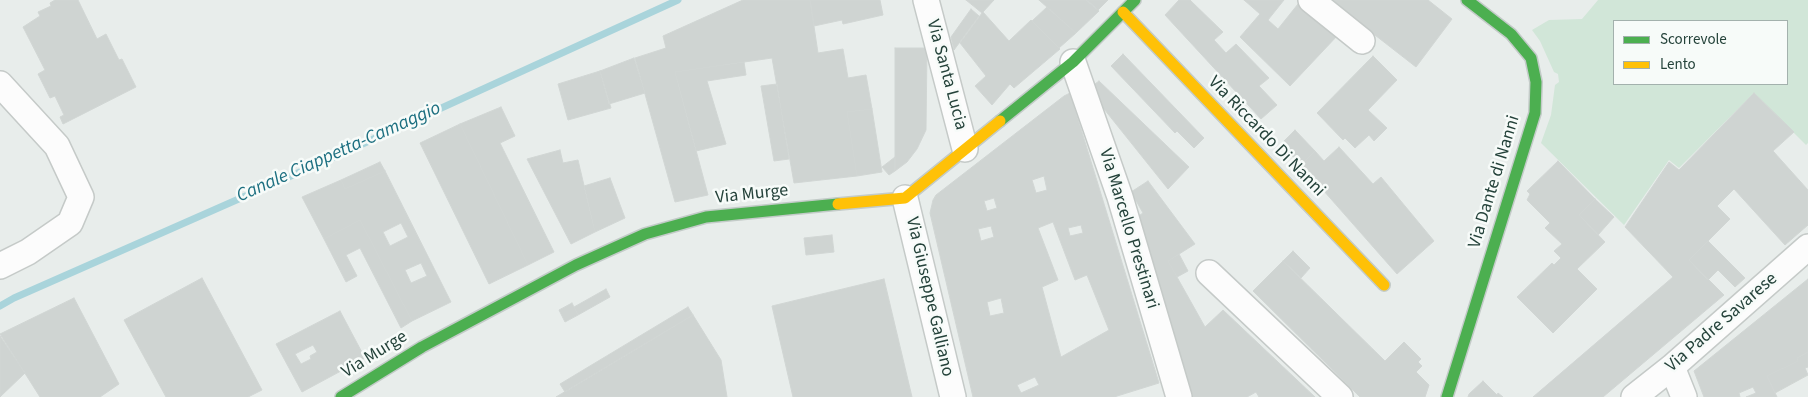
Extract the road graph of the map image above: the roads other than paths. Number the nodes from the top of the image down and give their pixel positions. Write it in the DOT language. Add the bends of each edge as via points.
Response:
graph roads {
  1 [pos="926,0"];
  2 [pos="1135,0"];
  3 [pos="1311,0"];
  4 [pos="1467,0"];
  5 [pos="1123,12"];
  6 [pos="1362,41"];
  7 [pos="1073,62"];
  8 [pos="0,84"];
  9 [pos="965,149"];
  10 [pos="905,198"];
  11 [pos="1808,247"];
  12 [pos="0,266"];
  13 [pos="1210,273"];
  14 [pos="1384,285"];
  15 [pos="1672,367"];
  16 [pos="341,397"];
  17 [pos="952,397"];
  18 [pos="1179,397"];
  19 [pos="1340,397"];
  20 [pos="1446,397"];
  21 [pos="1634,397"];
  22 [pos="1684,397"];
  1 -- 9 [label="street, Via Santa Lucia"];
  2 -- 5 [label="street"];
  3 -- 6 [label="street"];
  4 -- 20 [label="street, Via Dante di Nanni" via="1511,34 1531,58 1536,82 1535,113"];
  5 -- 7 [label="street"];
  5 -- 14 [label="street, Via Riccardo Di Nanni"];
  7 -- 9 [label="street"];
  7 -- 18 [label="street, Via Marcello Prestinari" via="1120,197"];
  8 -- 12 [label="street" via="57,146 81,197 70,223 28,252"];
  9 -- 10 [label="street"];
  10 -- 16 [label="street, Via Murge" via="706,217 644,234 576,264 431,342"];
  10 -- 17 [label="street, Via Giuseppe Galliano"];
  11 -- 15 [label="street, Via Padre Savarese"];
  13 -- 19 [label="street"];
  15 -- 21 [label="street, Via Padre Savarese"];
  15 -- 22 [label="street"];
}
